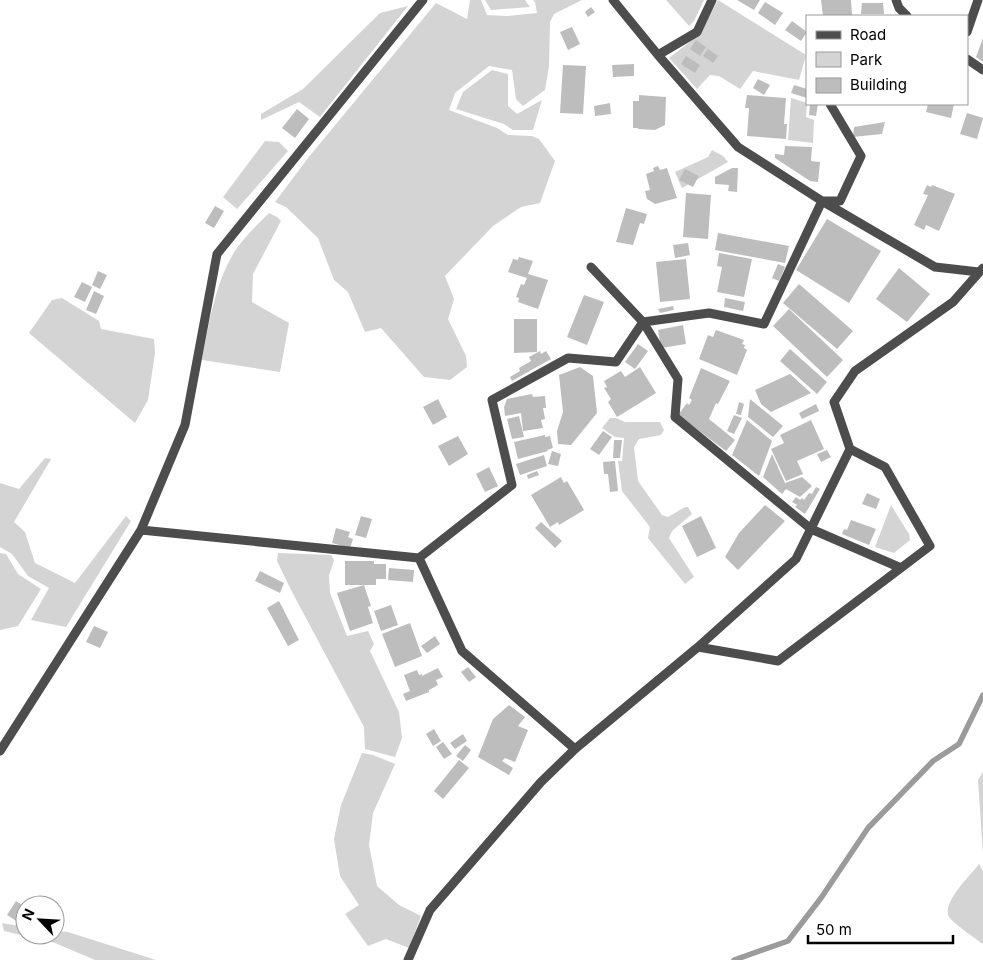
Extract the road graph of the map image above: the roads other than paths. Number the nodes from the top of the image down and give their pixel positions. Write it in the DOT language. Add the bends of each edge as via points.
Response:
graph roads {
  1 [pos="423,0"];
  2 [pos="613,0"];
  3 [pos="712,0"];
  4 [pos="896,0"];
  5 [pos="978,0"];
  6 [pos="906,15"];
  7 [pos="968,29"];
  8 [pos="658,55"];
  9 [pos="968,61"];
  10 [pos="983,70"];
  11 [pos="831,105"];
  12 [pos="822,201"];
  13 [pos="591,267"];
  14 [pos="981,270"];
  15 [pos="643,322"];
  16 [pos="850,449"];
  17 [pos="811,529"];
  18 [pos="142,530"];
  19 [pos="419,558"];
  20 [pos="901,568"];
  21 [pos="698,647"];
  22 [pos="575,749"];
  23 [pos="0,751"];
  24 [pos="408,960"];
  1 -- 18 [label="street" via="217,254 185,425"];
  2 -- 8 [label="street"];
  3 -- 8 [label="street" via="697,32"];
  4 -- 6 [label="street"];
  5 -- 7 [label="street"];
  8 -- 12 [label="street" via="738,147"];
  9 -- 10 [label="street"];
  11 -- 12 [label="street" via="861,156 840,201"];
  12 -- 14 [label="street" via="935,268"];
  12 -- 15 [label="street" via="764,324 709,312"];
  13 -- 15 [label="street"];
  14 -- 16 [label="street" via="953,302 855,371 834,402"];
  15 -- 17 [label="street" via="678,379 675,417"];
  15 -- 19 [label="street" via="616,362 568,358 492,400 512,485"];
  16 -- 17 [label="street"];
  16 -- 20 [label="street" via="885,467 930,546"];
  17 -- 20 [label="street"];
  17 -- 21 [label="street" via="796,559"];
  18 -- 19 [label="street"];
  18 -- 23 [label="street"];
  19 -- 22 [label="street" via="462,651"];
  20 -- 21 [label="street" via="778,661"];
  21 -- 22 [label="street"];
  22 -- 24 [label="street" via="541,782 430,910"];
}
